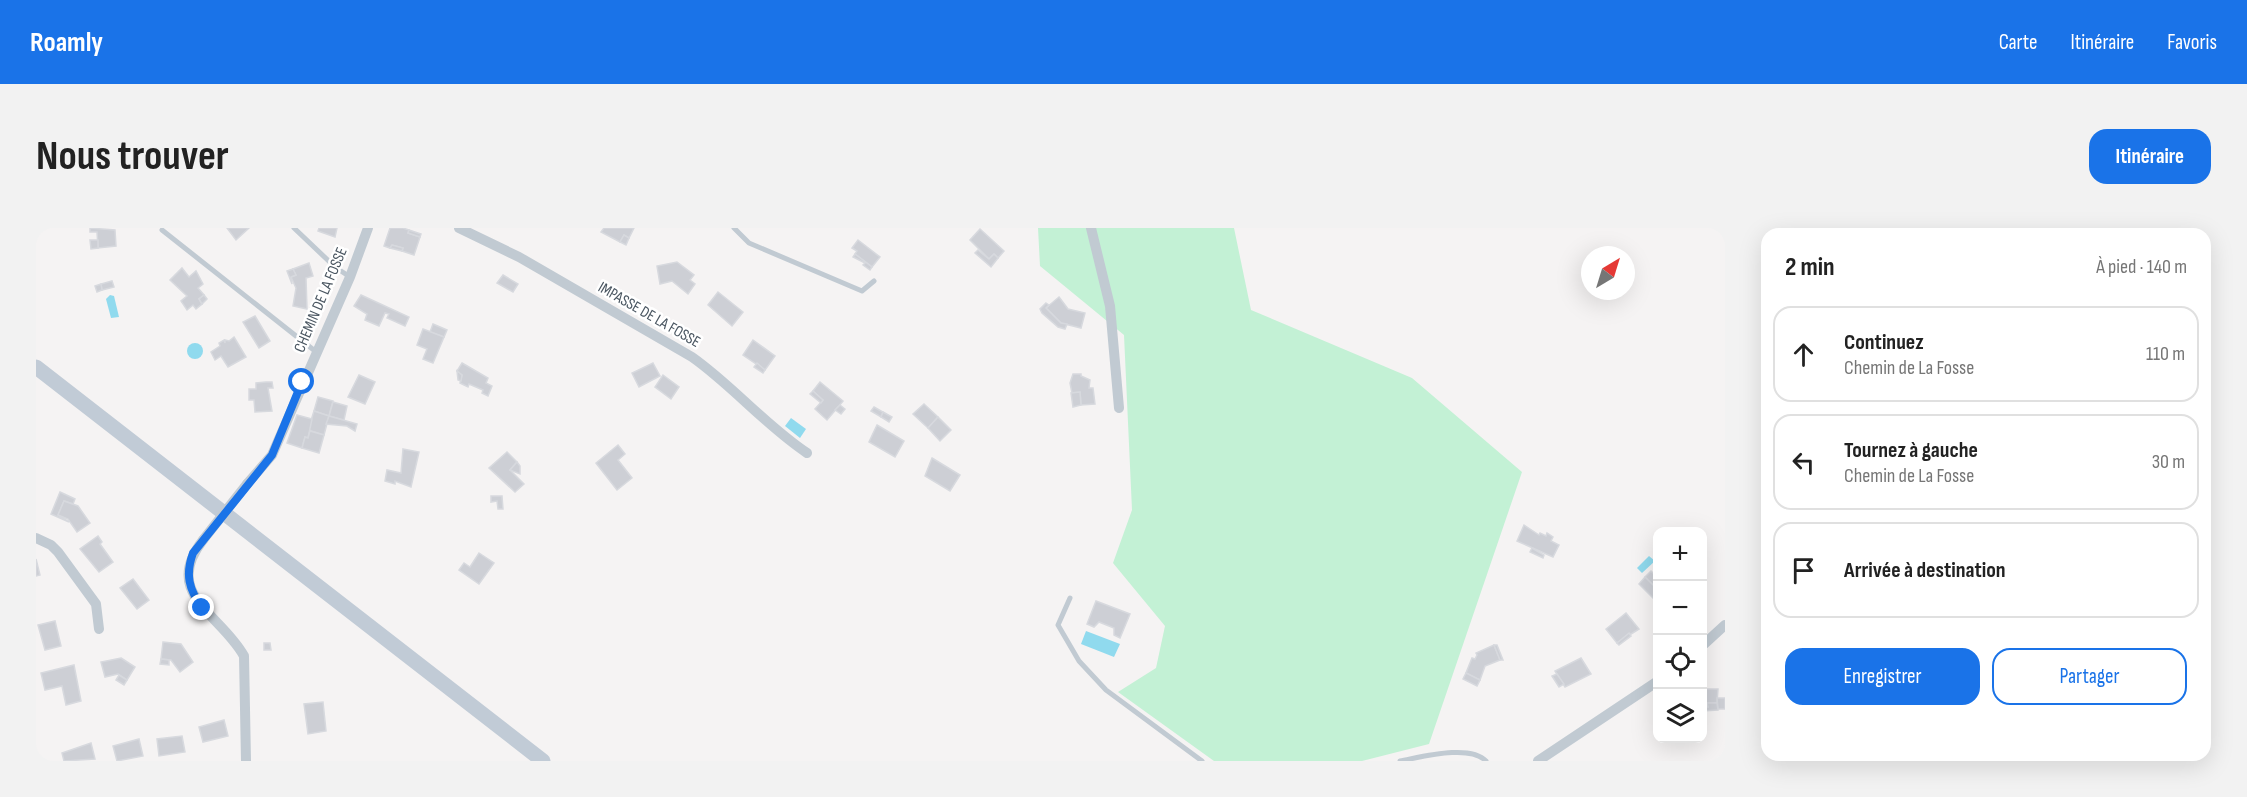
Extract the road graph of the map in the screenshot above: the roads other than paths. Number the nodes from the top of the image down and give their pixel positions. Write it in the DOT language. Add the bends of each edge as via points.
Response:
graph roads {
  1 [pos="294,228"];
  2 [pos="368,228"];
  3 [pos="459,228"];
  4 [pos="734,228"];
  5 [pos="1091,228"];
  6 [pos="162,230"];
  7 [pos="350,277"];
  8 [pos="874,281"];
  9 [pos="315,351"];
  10 [pos="36,367"];
  11 [pos="1119,408"];
  12 [pos="807,453"];
  13 [pos="36,538"];
  14 [pos="1071,598"];
  15 [pos="1725,625"];
  16 [pos="99,629"];
  17 [pos="1707,641"];
  18 [pos="1653,684"];
  19 [pos="1461,752"];
  20 [pos="1457,760"];
  21 [pos="246,761"];
  22 [pos="543,761"];
  23 [pos="1202,761"];
  24 [pos="1400,761"];
  25 [pos="1486,761"];
  26 [pos="1538,761"];
  1 -- 7 [label="lane"];
  2 -- 7 [label="street, CHEMIN DE LA FOSSE"];
  3 -- 12 [label="street, IMPASSE DE LA FOSSE" via="519,257 692,357"];
  4 -- 8 [label="lane" via="749,243 862,291"];
  5 -- 11 [label="street" via="1110,306"];
  6 -- 9 [label="lane"];
  7 -- 9 [label="street, CHEMIN DE LA FOSSE"];
  9 -- 21 [label="street, CHEMIN DE LA FOSSE, bridge" via="272,455 193,553 188,567 192,593 244,656"];
  10 -- 22 [label="main road"];
  13 -- 16 [label="street" via="58,552 96,604"];
  14 -- 23 [label="lane" via="1058,625 1079,661 1106,690"];
  15 -- 17 [label="street"];
  18 -- 26 [label="street"];
  19 -- 20 [label="lane"];
  19 -- 24 [label="lane"];
  19 -- 25 [label="lane" via="1473,753"];
}
